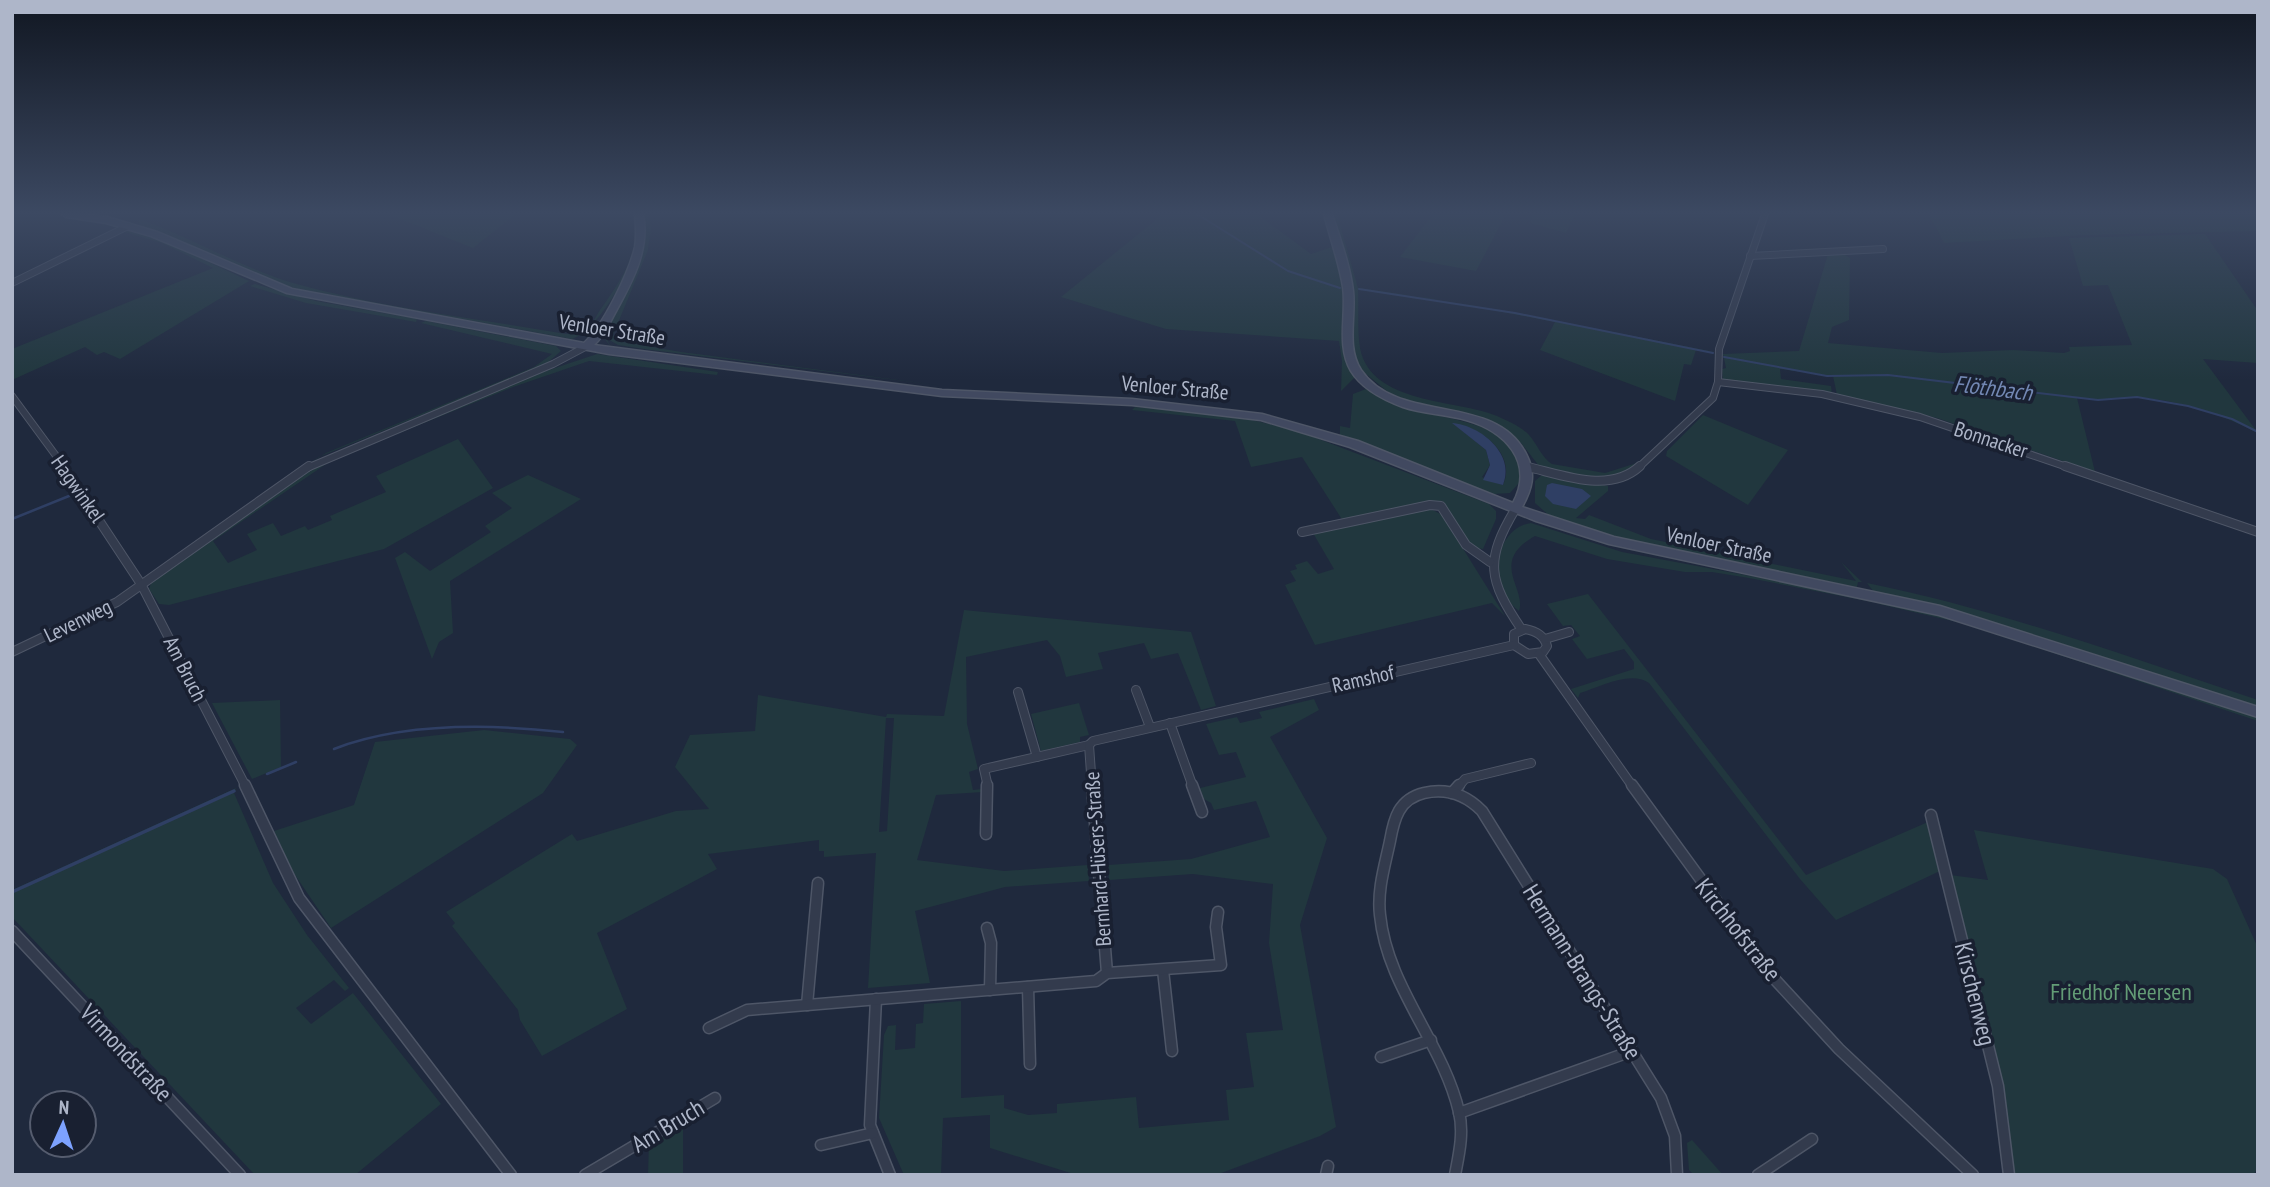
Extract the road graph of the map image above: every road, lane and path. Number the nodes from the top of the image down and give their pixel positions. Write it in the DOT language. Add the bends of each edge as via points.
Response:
graph roads {
  1 [pos="38,269"];
  2 [pos="236,269"];
  3 [pos="630,269"];
  4 [pos="1342,269"];
  5 [pos="1745,269"];
  6 [pos="12,282"];
  7 [pos="587,346"];
  8 [pos="1718,382"];
  9 [pos="12,396"];
  10 [pos="1528,467"];
  11 [pos="1516,508"];
  12 [pos="2257,531"];
  13 [pos="1302,532"];
  14 [pos="1490,562"];
  15 [pos="141,584"];
  16 [pos="1522,630"];
  17 [pos="1569,632"];
  18 [pos="1545,639"];
  19 [pos="1514,645"];
  20 [pos="12,652"];
  21 [pos="1539,654"];
  22 [pos="1136,690"];
  23 [pos="1018,692"];
  24 [pos="2258,712"];
  25 [pos="1212,713"];
  26 [pos="1170,723"];
  27 [pos="1150,727"];
  28 [pos="1089,745"];
  29 [pos="1037,757"];
  30 [pos="1531,764"];
  31 [pos="1452,793"];
  32 [pos="1202,812"];
  33 [pos="1931,815"];
  34 [pos="986,834"];
  35 [pos="818,883"];
  36 [pos="1218,912"];
  37 [pos="987,928"];
  38 [pos="12,931"];
  39 [pos="1163,970"];
  40 [pos="1107,974"];
  41 [pos="1028,987"];
  42 [pos="990,990"];
  43 [pos="876,999"];
  44 [pos="807,1005"];
  45 [pos="709,1028"];
  46 [pos="1431,1040"];
  47 [pos="1172,1051"];
  48 [pos="1632,1051"];
  49 [pos="1381,1057"];
  50 [pos="1030,1064"];
  51 [pos="715,1098"];
  52 [pos="1459,1114"];
  53 [pos="873,1133"];
  54 [pos="1812,1139"];
  55 [pos="821,1145"];
  56 [pos="1680,1174"];
  57 [pos="240,1175"];
  58 [pos="511,1175"];
  59 [pos="585,1175"];
  60 [pos="890,1175"];
  61 [pos="1455,1175"];
  62 [pos="1758,1175"];
  63 [pos="1973,1175"];
  64 [pos="2010,1175"];
  1 -- 6 [label="street"];
  2 -- 7 [label="main road, Venloer Straße" via="290,291"];
  3 -- 7 [label="main road" via="597,337"];
  4 -- 10 [label="main road" via="1348,291 1349,355 1356,370 1381,392 1407,404 1488,424 1514,443"];
  5 -- 8 [label="street" via="1717,354"];
  7 -- 11 [label="main road, Venloer Straße" via="942,393 1132,402 1262,418 1354,444"];
  7 -- 15 [label="street" via="311,465"];
  8 -- 10 [label="street" via="1703,409 1628,477 1597,482"];
  8 -- 12 [label="street, Bonnacker" via="1822,394 1920,417"];
  9 -- 15 [label="street, Hagwinkel"];
  10 -- 11 [label="main road" via="1528,483"];
  11 -- 14 [label="street"];
  11 -- 24 [label="main road, Venloer Straße" via="1657,552 1940,611"];
  13 -- 14 [label="street" via="1441,506 1466,545"];
  14 -- 16 [label="street" via="1499,597"];
  15 -- 20 [label="street, Levenweg" via="108,607"];
  15 -- 58 [label="street, Am Bruch" via="299,898"];
  16 -- 18 [label="street"];
  16 -- 19 [label="street" via="1512,638"];
  17 -- 18 [label="street"];
  18 -- 21 [label="street" via="1547,646"];
  19 -- 21 [label="street" via="1522,652"];
  19 -- 25 [label="street, Ramshof"];
  21 -- 63 [label="street, Kirchhofstraße" via="1769,973 1839,1049"];
  22 -- 27 [label="street"];
  23 -- 29 [label="street"];
  25 -- 26 [label="street, Bernhard-Hüsers-Straße"];
  26 -- 27 [label="street, Bernhard-Hüsers-Straße"];
  26 -- 32 [label="street"];
  27 -- 28 [label="street, Bernhard-Hüsers-Straße" via="1093,740"];
  28 -- 29 [label="street, Bernhard-Hüsers-Straße"];
  28 -- 40 [label="street, Bernhard-Hüsers-Straße"];
  29 -- 34 [label="street, Bernhard-Hüsers-Straße" via="984,769 989,793"];
  30 -- 31 [label="street" via="1465,779"];
  31 -- 46 [label="street" via="1424,793 1402,801 1395,814 1380,889 1380,923 1393,964"];
  31 -- 48 [label="street, Hermann-Brangs-Straße" via="1469,799 1482,811"];
  33 -- 64 [label="street, Kirschenweg" via="1998,1086"];
  35 -- 44 [label="street"];
  36 -- 39 [label="street" via="1220,965"];
  37 -- 42 [label="street"];
  38 -- 57 [label="street, Virmondstraße"];
  39 -- 40 [label="street"];
  39 -- 47 [label="street"];
  40 -- 41 [label="street" via="1096,981"];
  41 -- 42 [label="street"];
  41 -- 50 [label="street"];
  42 -- 43 [label="street"];
  43 -- 44 [label="street"];
  43 -- 53 [label="street"];
  44 -- 45 [label="street" via="747,1010"];
  46 -- 49 [label="street"];
  46 -- 52 [label="street"];
  48 -- 52 [label="street"];
  48 -- 56 [label="street, Hermann-Brangs-Straße" via="1661,1098 1675,1136"];
  51 -- 59 [label="street, Am Bruch"];
  52 -- 61 [label="street" via="1461,1142"];
  53 -- 55 [label="street"];
  53 -- 60 [label="street"];
  54 -- 62 [label="street"];
}
